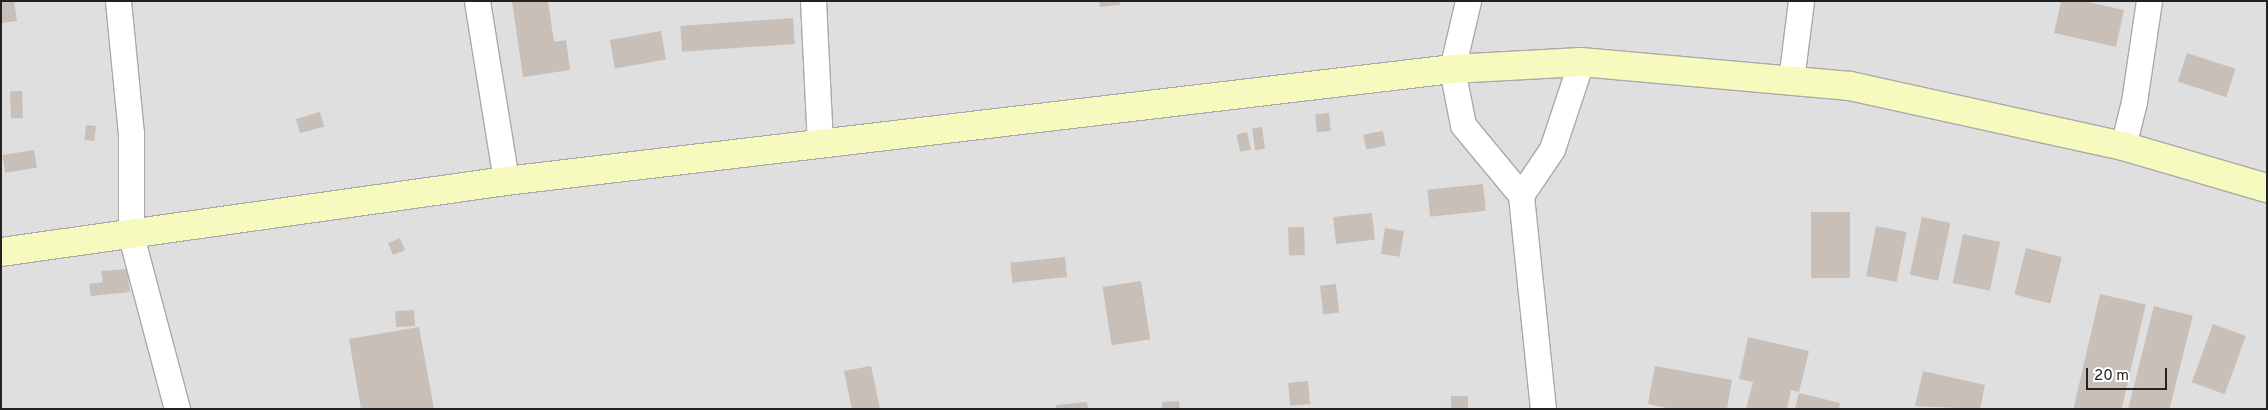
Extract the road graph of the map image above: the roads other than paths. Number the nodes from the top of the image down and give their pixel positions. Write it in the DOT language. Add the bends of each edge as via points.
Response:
graph roads {
  1 [pos="118,1"];
  2 [pos="477,1"];
  3 [pos="813,1"];
  4 [pos="1468,1"];
  5 [pos="1801,1"];
  6 [pos="2149,1"];
  7 [pos="1581,62"];
  8 [pos="1452,69"];
  9 [pos="1791,80"];
  10 [pos="820,143"];
  11 [pos="2123,146"];
  12 [pos="506,181"];
  13 [pos="2262,181"];
  14 [pos="1521,195"];
  15 [pos="131,236"];
  16 [pos="1,252"];
  17 [pos="177,409"];
  18 [pos="1543,409"];
  1 -- 15 [label="street" via="130,133"];
  2 -- 12 [label="street"];
  3 -- 10 [label="street"];
  4 -- 8 [label="street"];
  5 -- 9 [label="street"];
  6 -- 11 [label="street" via="2134,102"];
  7 -- 8 [label="main road"];
  7 -- 9 [label="main road"];
  7 -- 14 [label="street" via="1552,149"];
  8 -- 10 [label="main road"];
  8 -- 14 [label="street" via="1463,125"];
  9 -- 11 [label="main road" via="1850,86"];
  10 -- 12 [label="main road"];
  11 -- 13 [label="main road"];
  12 -- 15 [label="main road"];
  14 -- 18 [label="street"];
  15 -- 16 [label="main road"];
  15 -- 17 [label="street"];
}
